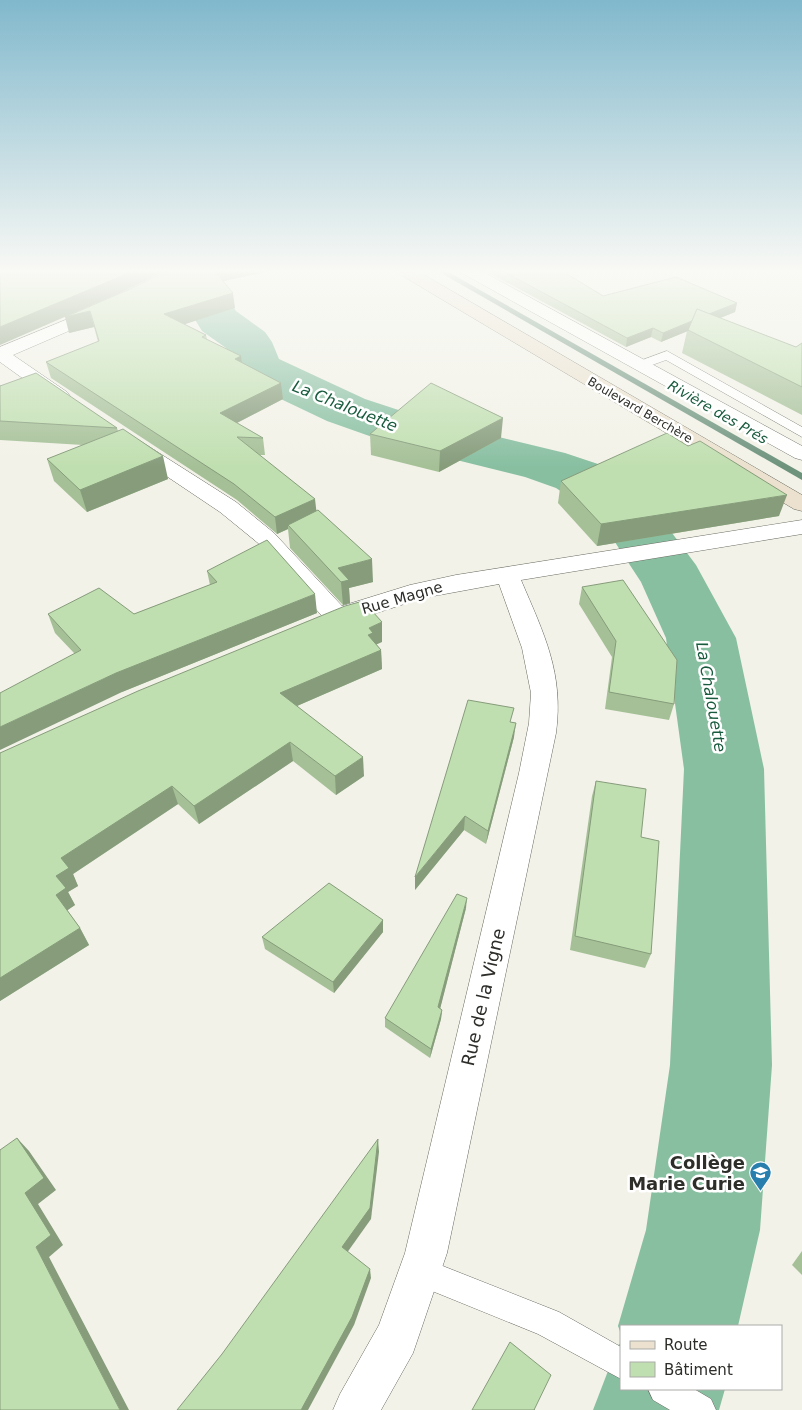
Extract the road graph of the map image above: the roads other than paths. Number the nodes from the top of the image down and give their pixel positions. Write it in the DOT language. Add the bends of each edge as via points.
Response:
graph roads {
  1 [pos="44,335"];
  2 [pos="514,335"];
  3 [pos="585,335"];
  4 [pos="0,354"];
  5 [pos="641,366"];
  6 [pos="42,384"];
  7 [pos="20,392"];
  8 [pos="74,405"];
  9 [pos="115,432"];
  10 [pos="802,433"];
  11 [pos="802,454"];
  12 [pos="802,504"];
  13 [pos="802,527"];
  14 [pos="506,575"];
  15 [pos="337,617"];
  16 [pos="313,626"];
  17 [pos="420,1272"];
  18 [pos="616,1362"];
  19 [pos="666,1390"];
  20 [pos="699,1409"];
  21 [pos="356,1410"];
  1 -- 4 [label="street"];
  2 -- 12 [label="main road, Boulevard Berchère"];
  3 -- 5 [label="street"];
  4 -- 6 [label="street"];
  5 -- 10 [label="lane" via="667,355"];
  5 -- 11 [label="street"];
  6 -- 7 [label="street"];
  6 -- 8 [label="street"];
  9 -- 15 [label="street" via="228,507 266,538"];
  13 -- 14 [label="street, Rue Magne"];
  14 -- 15 [label="street, Rue Magne" via="419,591"];
  14 -- 17 [label="street, Rue de la Vigne" via="539,663 544,693 543,719"];
  15 -- 16 [label="street, Rue Magne"];
  17 -- 18 [label="lane" via="548,1323"];
  17 -- 21 [label="street, Rue de la Vigne" via="397,1337"];
  19 -- 20 [label="lane"];
}
